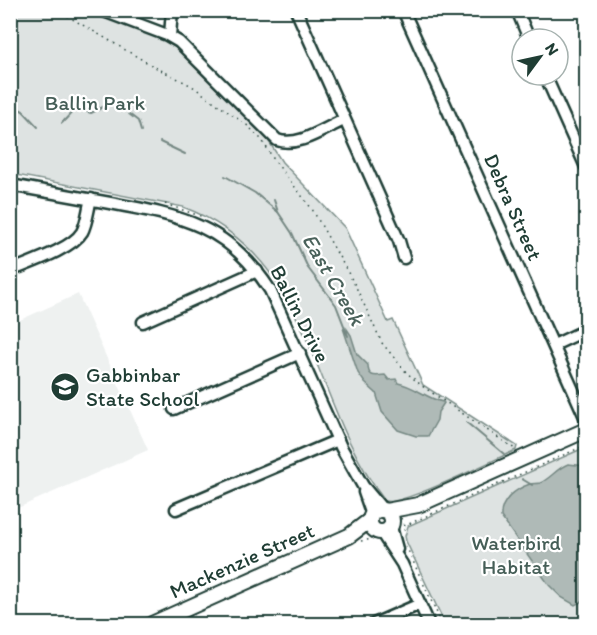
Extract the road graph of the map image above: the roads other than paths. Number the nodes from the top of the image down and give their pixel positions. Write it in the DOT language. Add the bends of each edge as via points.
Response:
graph roads {
  1 [pos="101,10"];
  2 [pos="172,10"];
  3 [pos="296,10"];
  4 [pos="403,10"];
  5 [pos="517,10"];
  6 [pos="525,27"];
  7 [pos="170,36"];
  8 [pos="550,87"];
  9 [pos="344,120"];
  10 [pos="586,168"];
  11 [pos="10,185"];
  12 [pos="91,200"];
  13 [pos="404,258"];
  14 [pos="257,271"];
  15 [pos="10,272"];
  16 [pos="143,322"];
  17 [pos="586,330"];
  18 [pos="554,345"];
  19 [pos="300,354"];
  20 [pos="174,409"];
  21 [pos="586,419"];
  22 [pos="586,430"];
  23 [pos="338,440"];
  24 [pos="176,509"];
  25 [pos="387,520"];
  26 [pos="420,604"];
  27 [pos="152,624"];
  28 [pos="374,624"];
  29 [pos="429,624"];
  1 -- 7 [label="street"];
  2 -- 7 [label="street"];
  3 -- 9 [label="street"];
  4 -- 18 [label="street, Debra Street"];
  5 -- 6 [label="street"];
  7 -- 9 [label="street" via="187,47 277,140 297,141"];
  8 -- 10 [label="street"];
  9 -- 13 [label="street"];
  11 -- 12 [label="street, Ballin Drive"];
  12 -- 14 [label="street, Ballin Drive" via="191,221 225,240"];
  12 -- 15 [label="street" via="82,232 75,240"];
  14 -- 16 [label="street"];
  14 -- 19 [label="street, Ballin Drive" via="277,302"];
  17 -- 18 [label="street"];
  18 -- 21 [label="street, Debra Street"];
  19 -- 20 [label="street"];
  19 -- 23 [label="street, Ballin Drive"];
  22 -- 25 [label="main road, Mackenzie Street"];
  23 -- 24 [label="street"];
  23 -- 25 [label="street, Ballin Drive"];
  25 -- 26 [label="street, Ballin Drive"];
  25 -- 27 [label="main road, Mackenzie Street"];
  26 -- 28 [label="street"];
  26 -- 29 [label="street, Ballin Drive"];
}
